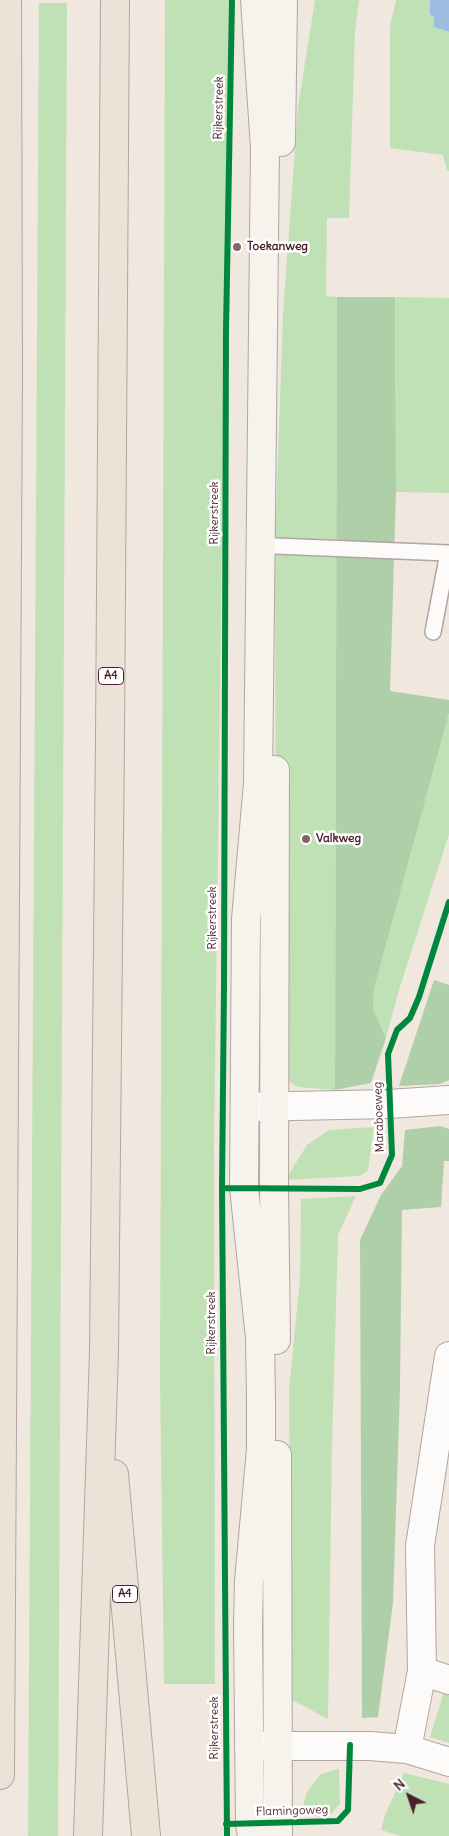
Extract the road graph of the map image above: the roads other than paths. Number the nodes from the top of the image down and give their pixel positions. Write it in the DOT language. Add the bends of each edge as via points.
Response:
graph roads {
  1 [pos="7,0"];
  2 [pos="115,0"];
  3 [pos="255,0"];
  4 [pos="283,0"];
  5 [pos="267,546"];
  6 [pos="433,632"];
  7 [pos="3,743"];
  8 [pos="449,1100"];
  9 [pos="246,1107"];
  10 [pos="275,1107"];
  11 [pos="104,1352"];
  12 [pos="449,1356"];
  13 [pos="422,1671"];
  14 [pos="449,1680"];
  15 [pos="277,1745"];
  16 [pos="249,1746"];
  17 [pos="407,1749"];
  18 [pos="449,1762"];
  19 [pos="0,1774"];
  20 [pos="88,1836"];
  21 [pos="146,1836"];
  22 [pos="252,1836"];
  23 [pos="278,1836"];
  1 -- 7 [label="highway" via="8,374"];
  2 -- 11 [label="highway, A4"];
  3 -- 5 [label="street" via="265,148"];
  4 -- 5 [label="street"];
  5 -- 6 [label="lane" via="448,552"];
  5 -- 9 [label="street" via="258,782 246,920"];
  5 -- 10 [label="street"];
  7 -- 19 [label="highway"];
  8 -- 10 [label="street"];
  9 -- 10 [label="street"];
  9 -- 16 [label="street" via="244,1188 260,1338 261,1399 261,1449 249,1581"];
  10 -- 15 [label="street"];
  11 -- 20 [label="highway, A4"];
  11 -- 21 [label="highway, A4"];
  12 -- 13 [label="street" via="420,1546"];
  13 -- 14 [label="street"];
  13 -- 17 [label="street"];
  15 -- 16 [label="street"];
  15 -- 17 [label="street"];
  15 -- 23 [label="street"];
  16 -- 22 [label="street"];
  17 -- 18 [label="street"];
}
